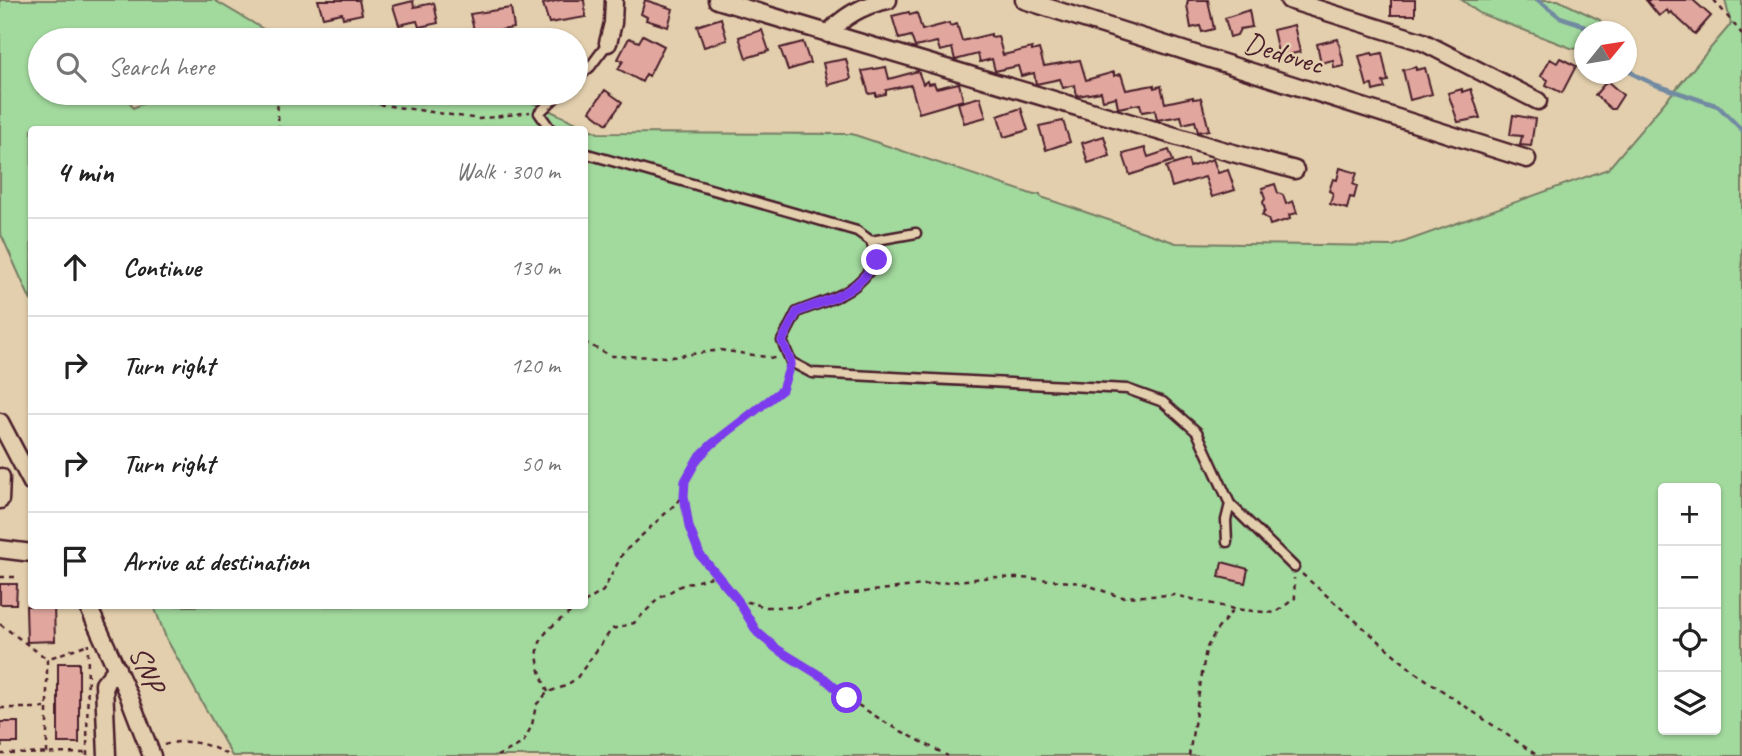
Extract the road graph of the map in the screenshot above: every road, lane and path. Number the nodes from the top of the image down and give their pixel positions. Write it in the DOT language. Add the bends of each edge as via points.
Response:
graph roads {
  1 [pos="614,0"];
  2 [pos="717,0"];
  3 [pos="888,0"];
  4 [pos="1024,0"];
  5 [pos="1289,0"];
  6 [pos="1714,0"];
  7 [pos="828,34"];
  8 [pos="1742,34"];
  9 [pos="608,43"];
  10 [pos="588,68"];
  11 [pos="1538,101"];
  12 [pos="277,105"];
  13 [pos="384,105"];
  14 [pos="545,105"];
  15 [pos="540,109"];
  16 [pos="279,126"];
  17 [pos="548,126"];
  18 [pos="588,154"];
  19 [pos="1527,159"];
  20 [pos="1295,170"];
  21 [pos="916,233"];
  22 [pos="871,241"];
  23 [pos="588,344"];
  24 [pos="791,362"];
  25 [pos="0,422"];
  26 [pos="28,475"];
  27 [pos="1,477"];
  28 [pos="684,496"];
  29 [pos="0,500"];
  30 [pos="1230,504"];
  31 [pos="1227,542"];
  32 [pos="0,549"];
  33 [pos="28,552"];
  34 [pos="1294,567"];
  35 [pos="715,576"];
  36 [pos="0,577"];
  37 [pos="19,577"];
  38 [pos="737,599"];
  39 [pos="588,600"];
  40 [pos="89,609"];
  41 [pos="575,609"];
  42 [pos="1234,609"];
  43 [pos="0,624"];
  44 [pos="47,659"];
  45 [pos="117,668"];
  46 [pos="548,692"];
  47 [pos="0,708"];
  48 [pos="46,708"];
  49 [pos="1,743"];
  50 [pos="156,751"];
  51 [pos="1,754"];
  52 [pos="47,754"];
  53 [pos="87,754"];
  54 [pos="107,756"];
  55 [pos="229,756"];
  56 [pos="497,756"];
  57 [pos="948,756"];
  58 [pos="1189,756"];
  59 [pos="1538,756"];
  1 -- 9 [label="street"];
  2 -- 7 [label="street"];
  3 -- 7 [label="street" via="862,8"];
  4 -- 19 [label="street, Dedovec"];
  5 -- 11 [label="street, Dedovec" via="1423,42"];
  6 -- 8 [label="path"];
  7 -- 20 [label="street"];
  9 -- 10 [label="lane"];
  12 -- 16 [label="path"];
  13 -- 15 [label="path" via="479,119"];
  14 -- 15 [label="lane"];
  15 -- 17 [label="lane"];
  18 -- 22 [label="lane" via="857,231"];
  21 -- 22 [label="lane"];
  22 -- 24 [label="lane" via="877,260 867,277 845,295 797,312 782,341"];
  23 -- 24 [label="path" via="611,356 672,357 720,350"];
  24 -- 28 [label="path" via="782,390 698,458 685,481"];
  24 -- 30 [label="lane" via="812,373 1127,389 1163,402 1197,432"];
  25 -- 26 [label="street"];
  27 -- 29 [label="street"];
  28 -- 35 [label="path" via="696,546"];
  28 -- 39 [label="path" via="624,553 603,591"];
  30 -- 31 [label="lane"];
  30 -- 34 [label="lane"];
  32 -- 33 [label="street"];
  34 -- 42 [label="path" via="1295,598 1275,613"];
  34 -- 59 [label="path" via="1412,670"];
  35 -- 38 [label="path"];
  35 -- 46 [label="path" via="680,586 658,599 634,623 612,629 576,679"];
  36 -- 37 [label="path"];
  38 -- 42 [label="path" via="766,607 800,607 846,594 992,577 1082,583 1119,597 1175,595"];
  38 -- 57 [label="path" via="757,632 777,649 888,724"];
  40 -- 45 [label="street, SNP"];
  41 -- 46 [label="path" via="549,627 539,644 537,668"];
  42 -- 58 [label="path" via="1206,649"];
  43 -- 44 [label="path"];
  44 -- 48 [label="path"];
  44 -- 53 [label="path" via="88,644"];
  45 -- 50 [label="street, SNP"];
  45 -- 54 [label="street" via="104,684"];
  46 -- 56 [label="path" via="536,705 523,743"];
  47 -- 48 [label="path"];
  48 -- 52 [label="path"];
  49 -- 51 [label="path"];
  50 -- 55 [label="path" via="176,741 216,747"];
  51 -- 52 [label="path"];
  52 -- 53 [label="path"];
}
